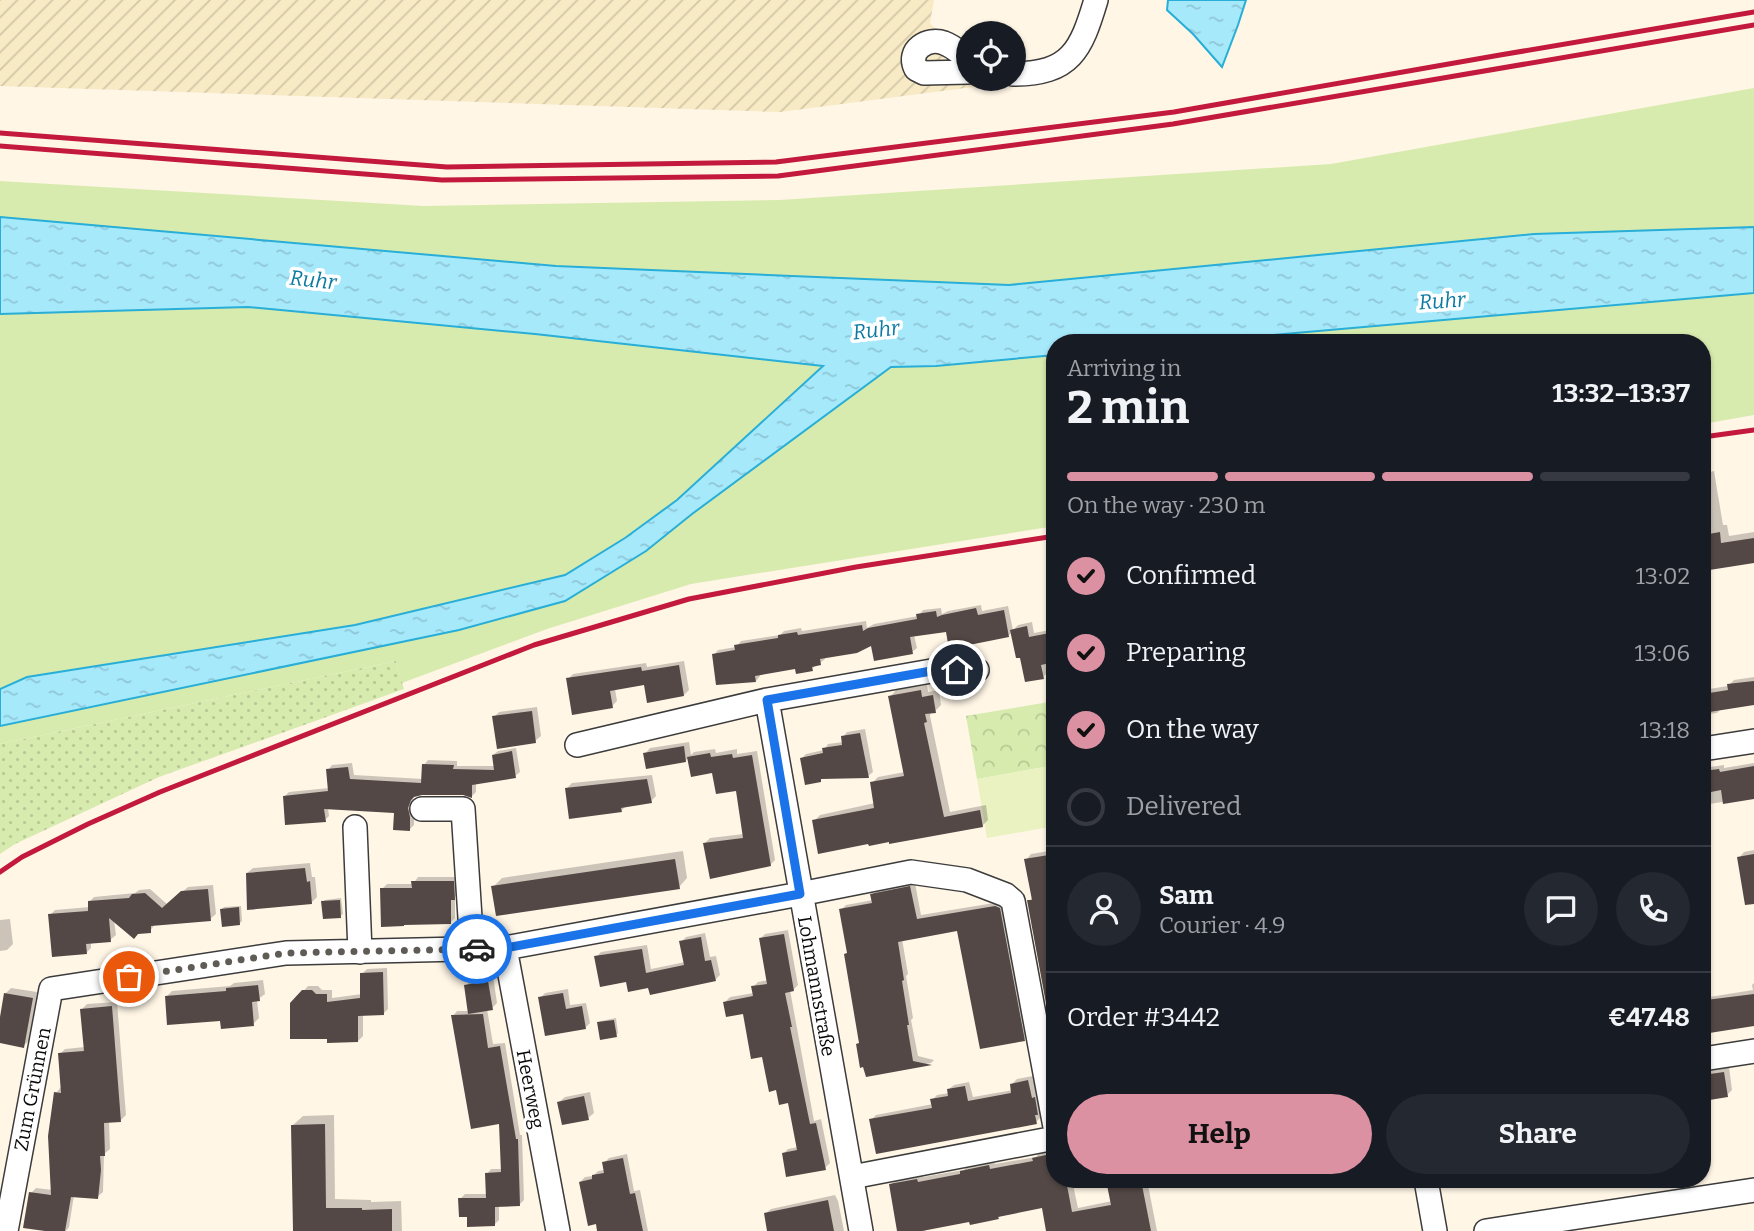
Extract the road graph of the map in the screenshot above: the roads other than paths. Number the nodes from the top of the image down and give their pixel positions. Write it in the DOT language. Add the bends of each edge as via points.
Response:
graph roads {
  1 [pos="1096,0"];
  2 [pos="956,50"];
  3 [pos="956,72"];
  4 [pos="1026,73"];
  5 [pos="977,670"];
  6 [pos="767,700"];
  7 [pos="1754,741"];
  8 [pos="577,745"];
  9 [pos="1711,747"];
  10 [pos="422,809"];
  11 [pos="355,827"];
  12 [pos="800,894"];
  13 [pos="505,948"];
  14 [pos="472,949"];
  15 [pos="359,952"];
  16 [pos="1754,1051"];
  17 [pos="1711,1058"];
  18 [pos="1046,1077"];
  19 [pos="1046,1140"];
  20 [pos="852,1177"];
  21 [pos="1427,1188"];
  22 [pos="1754,1191"];
  23 [pos="6,1231"];
  24 [pos="558,1231"];
  25 [pos="861,1231"];
  26 [pos="1435,1231"];
  27 [pos="1486,1231"];
  1 -- 4 [label="street" via="1068,60 1044,71"];
  2 -- 3 [label="street" via="943,43 930,43 912,59 924,73"];
  5 -- 6 [label="street" via="937,670"];
  6 -- 8 [label="street"];
  6 -- 12 [label="street, Lohmannstraße"];
  7 -- 9 [label="street"];
  10 -- 14 [label="street" via="463,809"];
  11 -- 15 [label="street"];
  12 -- 13 [label="street"];
  12 -- 18 [label="street" via="911,872 967,880 1011,897"];
  12 -- 20 [label="street, Lohmannstraße"];
  13 -- 14 [label="street"];
  13 -- 24 [label="street, Heerweg"];
  14 -- 15 [label="street"];
  15 -- 23 [label="street, Zum Grünnen" via="286,953 51,989"];
  16 -- 17 [label="street"];
  19 -- 20 [label="street"];
  20 -- 25 [label="street, Lohmannstraße"];
  21 -- 26 [label="street"];
  22 -- 27 [label="street"];
}
